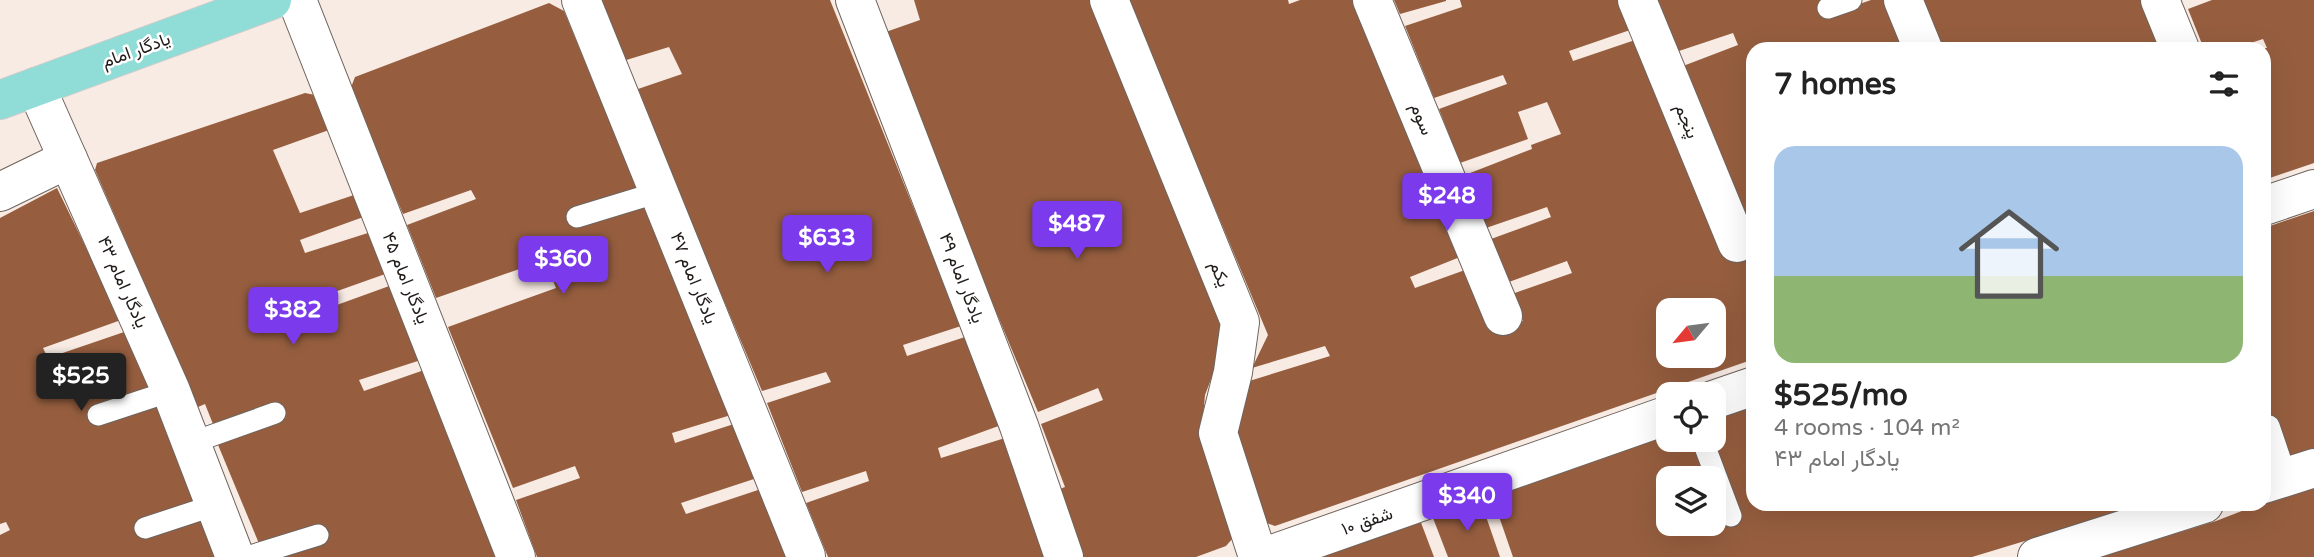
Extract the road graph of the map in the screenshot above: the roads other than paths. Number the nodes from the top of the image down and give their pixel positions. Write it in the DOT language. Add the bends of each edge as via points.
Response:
graph roads {
  1 [pos="272,0"];
  2 [pos="297,0"];
  3 [pos="581,0"];
  4 [pos="855,0"];
  5 [pos="1109,0"];
  6 [pos="1372,0"];
  7 [pos="1637,0"];
  8 [pos="1851,0"];
  9 [pos="1903,0"];
  10 [pos="2160,0"];
  11 [pos="1828,8"];
  12 [pos="1920,42"];
  13 [pos="2177,42"];
  14 [pos="36,88"];
  15 [pos="0,100"];
  16 [pos="68,159"];
  17 [pos="2314,189"];
  18 [pos="0,192"];
  19 [pos="659,192"];
  20 [pos="2271,204"];
  21 [pos="577,217"];
  22 [pos="1737,243"];
  23 [pos="1503,316"];
  24 [pos="1746,389"];
  25 [pos="171,391"];
  26 [pos="1726,396"];
  27 [pos="275,413"];
  28 [pos="98,415"];
  29 [pos="1656,419"];
  30 [pos="2271,431"];
  31 [pos="191,443"];
  32 [pos="1707,452"];
  33 [pos="2288,476"];
  34 [pos="215,505"];
  35 [pos="2172,511"];
  36 [pos="1731,516"];
  37 [pos="145,528"];
  38 [pos="318,535"];
  39 [pos="806,556"];
  40 [pos="235,557"];
  41 [pos="247,557"];
  42 [pos="516,557"];
  43 [pos="1065,557"];
  44 [pos="1258,557"];
  45 [pos="1264,557"];
  46 [pos="2037,557"];
  1 -- 14 [label="main road, یادگار امام"];
  2 -- 42 [label="street, یادگار امام ۴۵"];
  3 -- 19 [label="street, یادگار امام ۴۷"];
  4 -- 43 [label="street, یادگار امام ۴۹"];
  5 -- 44 [label="street, یکم" via="1240,322 1218,433"];
  6 -- 23 [label="street, سوم"];
  7 -- 22 [label="street, پنجم"];
  8 -- 11 [label="lane"];
  9 -- 12 [label="street"];
  10 -- 13 [label="street"];
  14 -- 15 [label="main road, یادگار امام"];
  14 -- 16 [label="street, یادگار امام ۴۳"];
  16 -- 18 [label="street"];
  16 -- 25 [label="street, یادگار امام ۴۳"];
  17 -- 20 [label="street"];
  19 -- 21 [label="lane"];
  19 -- 39 [label="street, یادگار امام ۴۷"];
  24 -- 26 [label="street"];
  25 -- 28 [label="lane"];
  25 -- 31 [label="street, یادگار امام ۴۳"];
  27 -- 31 [label="lane"];
  29 -- 45 [label="street, شفق ۱۰"];
  30 -- 33 [label="lane"];
  31 -- 34 [label="street, یادگار امام ۴۳"];
  32 -- 36 [label="lane"];
  34 -- 37 [label="lane"];
  34 -- 40 [label="street, یادگار امام ۴۳"];
  35 -- 46 [label="street"];
  38 -- 41 [label="lane"];
}
